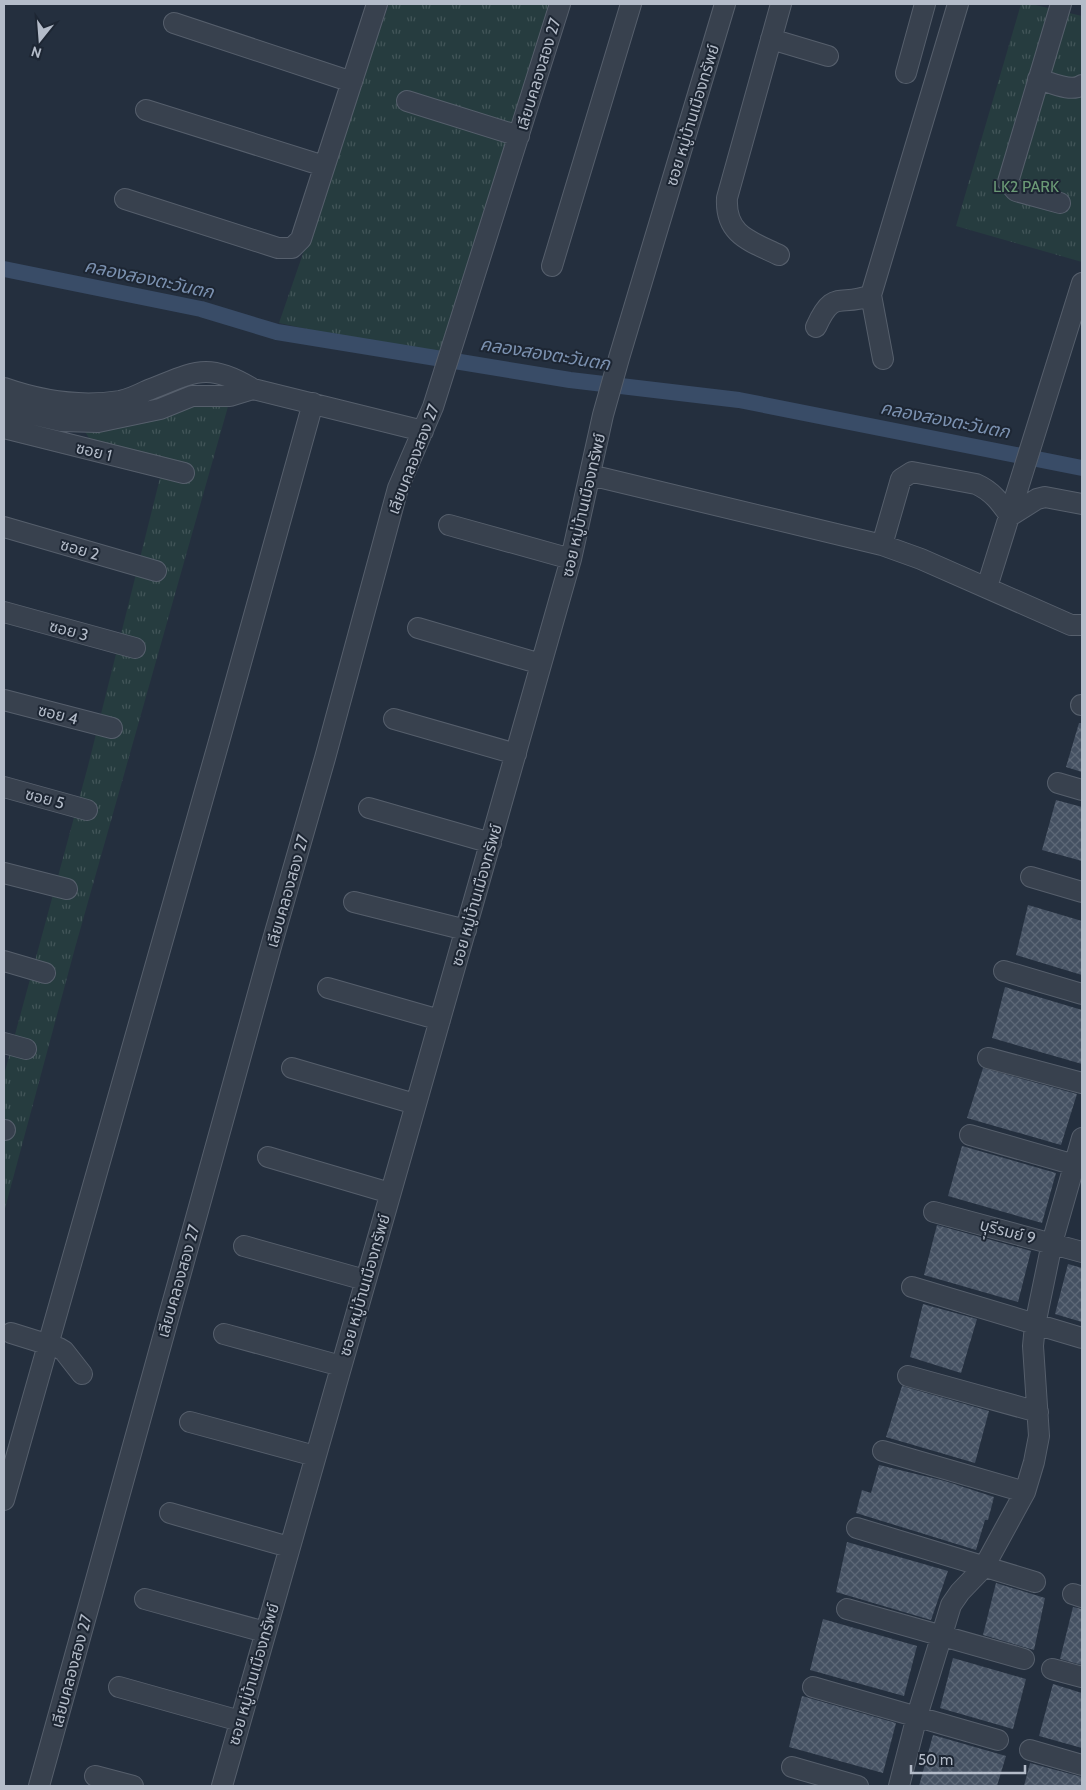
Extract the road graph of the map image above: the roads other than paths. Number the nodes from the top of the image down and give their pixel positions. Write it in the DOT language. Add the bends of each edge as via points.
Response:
graph roads {
  1 [pos="377,4"];
  2 [pos="560,4"];
  3 [pos="631,4"];
  4 [pos="725,4"];
  5 [pos="781,4"];
  6 [pos="925,4"];
  7 [pos="958,4"];
  8 [pos="1061,4"];
  9 [pos="174,23"];
  10 [pos="771,39"];
  11 [pos="828,56"];
  12 [pos="906,73"];
  13 [pos="1038,79"];
  14 [pos="352,82"];
  15 [pos="1082,85"];
  16 [pos="407,101"];
  17 [pos="146,110"];
  18 [pos="519,136"];
  19 [pos="324,166"];
  20 [pos="125,199"];
  21 [pos="1060,203"];
  22 [pos="779,255"];
  23 [pos="552,266"];
  24 [pos="1082,283"];
  25 [pos="871,295"];
  26 [pos="816,327"];
  27 [pos="883,359"];
  28 [pos="4,388"];
  29 [pos="313,402"];
  30 [pos="4,408"];
  31 [pos="124,409"];
  32 [pos="4,428"];
  33 [pos="423,431"];
  34 [pos="184,474"];
  35 [pos="590,475"];
  36 [pos="1082,504"];
  37 [pos="1012,510"];
  38 [pos="449,525"];
  39 [pos="4,527"];
  40 [pos="882,545"];
  41 [pos="572,559"];
  42 [pos="156,571"];
  43 [pos="987,587"];
  44 [pos="4,612"];
  45 [pos="1082,625"];
  46 [pos="418,628"];
  47 [pos="135,648"];
  48 [pos="541,664"];
  49 [pos="4,700"];
  50 [pos="394,719"];
  51 [pos="112,728"];
  52 [pos="516,754"];
  53 [pos="1058,783"];
  54 [pos="4,787"];
  55 [pos="1082,790"];
  56 [pos="369,808"];
  57 [pos="87,810"];
  58 [pos="490,843"];
  59 [pos="4,873"];
  60 [pos="1031,877"];
  61 [pos="67,889"];
  62 [pos="1082,892"];
  63 [pos="354,902"];
  64 [pos="466,930"];
  65 [pos="4,961"];
  66 [pos="1004,971"];
  67 [pos="45,973"];
  68 [pos="328,988"];
  69 [pos="1082,994"];
  70 [pos="440,1020"];
  71 [pos="4,1043"];
  72 [pos="26,1049"];
  73 [pos="988,1058"];
  74 [pos="292,1068"];
  75 [pos="1082,1083"];
  76 [pos="415,1104"];
  77 [pos="970,1135"];
  78 [pos="1082,1138"];
  79 [pos="268,1157"];
  80 [pos="1079,1166"];
  81 [pos="390,1192"];
  82 [pos="934,1212"];
  83 [pos="1052,1243"];
  84 [pos="244,1246"];
  85 [pos="1082,1252"];
  86 [pos="365,1280"];
  87 [pos="912,1287"];
  88 [pos="1035,1326"];
  89 [pos="11,1333"];
  90 [pos="224,1334"];
  91 [pos="1082,1338"];
  92 [pos="47,1344"];
  93 [pos="341,1366"];
  94 [pos="82,1374"];
  95 [pos="908,1376"];
  96 [pos="1038,1412"];
  97 [pos="190,1422"];
  98 [pos="883,1452"];
  99 [pos="315,1456"];
  100 [pos="1025,1492"];
  101 [pos="4,1500"];
  102 [pos="170,1513"];
  103 [pos="857,1528"];
  104 [pos="289,1547"];
  105 [pos="984,1567"];
  106 [pos="1035,1582"];
  107 [pos="145,1599"];
  108 [pos="847,1609"];
  109 [pos="265,1632"];
  110 [pos="942,1636"];
  111 [pos="1024,1659"];
  112 [pos="1052,1669"];
  113 [pos="1082,1677"];
  114 [pos="119,1687"];
  115 [pos="813,1687"];
  116 [pos="917,1716"];
  117 [pos="240,1721"];
  118 [pos="998,1740"];
  119 [pos="1030,1750"];
  120 [pos="1082,1765"];
  121 [pos="792,1767"];
  122 [pos="95,1776"];
  123 [pos="39,1786"];
  124 [pos="133,1786"];
  125 [pos="222,1786"];
  126 [pos="858,1786"];
  127 [pos="899,1786"];
  1 -- 14 [label="street"];
  2 -- 18 [label="street, เลียบคลองสอง 27"];
  3 -- 23 [label="street"];
  4 -- 35 [label="street, ซอย หมู่บ้านเมืองทรัพย์" via="619,358"];
  5 -- 10 [label="street"];
  6 -- 12 [label="street"];
  7 -- 25 [label="street"];
  8 -- 13 [label="street"];
  9 -- 14 [label="street"];
  10 -- 11 [label="street"];
  10 -- 22 [label="street" via="728,198 727,213 742,237"];
  13 -- 15 [label="street" via="1067,87"];
  13 -- 21 [label="street" via="1008,182 1016,191"];
  14 -- 19 [label="street"];
  16 -- 18 [label="street"];
  17 -- 19 [label="street"];
  18 -- 33 [label="street, เลียบคลองสอง 27"];
  19 -- 20 [label="street" via="301,239 292,248 278,248"];
  24 -- 37 [label="street"];
  25 -- 26 [label="street" via="838,299 829,304"];
  25 -- 27 [label="street"];
  28 -- 31 [label="street" via="52,400"];
  29 -- 31 [label="street" via="253,389 230,396 192,396 160,409"];
  29 -- 33 [label="street"];
  29 -- 92 [label="street"];
  30 -- 31 [label="street" via="62,421 98,422"];
  32 -- 34 [label="street, ซอย 1"];
  33 -- 123 [label="street, เลียบคลองสอง 27" via="398,488 326,758"];
  35 -- 40 [label="street"];
  35 -- 41 [label="street, ซอย หมู่บ้านเมืองทรัพย์"];
  36 -- 37 [label="street" via="1045,497"];
  37 -- 40 [label="street" via="984,487 912,472 901,479"];
  37 -- 43 [label="street"];
  38 -- 41 [label="street"];
  39 -- 42 [label="street, ซอย 2"];
  40 -- 43 [label="street"];
  41 -- 48 [label="street, ซอย หมู่บ้านเมืองทรัพย์"];
  43 -- 45 [label="street" via="1071,625"];
  44 -- 47 [label="street, ซอย 3"];
  46 -- 48 [label="street"];
  48 -- 52 [label="street, ซอย หมู่บ้านเมืองทรัพย์"];
  49 -- 51 [label="street, ซอย 4"];
  50 -- 52 [label="street"];
  52 -- 58 [label="street, ซอย หมู่บ้านเมืองทรัพย์"];
  53 -- 55 [label="street"];
  54 -- 57 [label="street, ซอย 5"];
  56 -- 58 [label="street"];
  58 -- 64 [label="street, ซอย หมู่บ้านเมืองทรัพย์"];
  59 -- 61 [label="street"];
  60 -- 62 [label="street"];
  63 -- 64 [label="street"];
  64 -- 70 [label="street, ซอย หมู่บ้านเมืองทรัพย์"];
  65 -- 67 [label="street"];
  66 -- 69 [label="street"];
  68 -- 70 [label="street"];
  70 -- 76 [label="street, ซอย หมู่บ้านเมืองทรัพย์"];
  71 -- 72 [label="street"];
  73 -- 75 [label="street"];
  74 -- 76 [label="street"];
  76 -- 81 [label="street, ซอย หมู่บ้านเมืองทรัพย์"];
  77 -- 80 [label="street"];
  78 -- 80 [label="street"];
  79 -- 81 [label="street"];
  80 -- 83 [label="street"];
  81 -- 86 [label="street, ซอย หมู่บ้านเมืองทรัพย์"];
  82 -- 83 [label="street, บุุรีรมย์ 9"];
  83 -- 85 [label="street, บุุรีรมย์ 9"];
  83 -- 88 [label="street"];
  84 -- 86 [label="street"];
  86 -- 93 [label="street, ซอย หมู่บ้านเมืองทรัพย์"];
  87 -- 88 [label="street"];
  88 -- 91 [label="street"];
  88 -- 96 [label="street" via="1033,1346"];
  89 -- 92 [label="street"];
  90 -- 93 [label="street"];
  92 -- 94 [label="street" via="64,1351"];
  92 -- 101 [label="street"];
  93 -- 99 [label="street, ซอย หมู่บ้านเมืองทรัพย์"];
  95 -- 96 [label="street"];
  96 -- 100 [label="street" via="1039,1436"];
  97 -- 99 [label="street"];
  98 -- 100 [label="street"];
  99 -- 104 [label="street, ซอย หมู่บ้านเมืองทรัพย์"];
  100 -- 105 [label="street"];
  102 -- 104 [label="street"];
  103 -- 105 [label="street"];
  104 -- 109 [label="street, ซอย หมู่บ้านเมืองทรัพย์"];
  105 -- 106 [label="street"];
  105 -- 110 [label="street" via="952,1605"];
  107 -- 109 [label="street"];
  108 -- 110 [label="street"];
  109 -- 117 [label="street, ซอย หมู่บ้านเมืองทรัพย์"];
  110 -- 111 [label="street"];
  110 -- 116 [label="street"];
  112 -- 113 [label="street"];
  114 -- 117 [label="street"];
  115 -- 116 [label="street"];
  116 -- 118 [label="street"];
  116 -- 127 [label="street"];
  117 -- 125 [label="street, ซอย หมู่บ้านเมืองทรัพย์"];
  119 -- 120 [label="street"];
  121 -- 126 [label="street"];
  122 -- 124 [label="street"];
}
